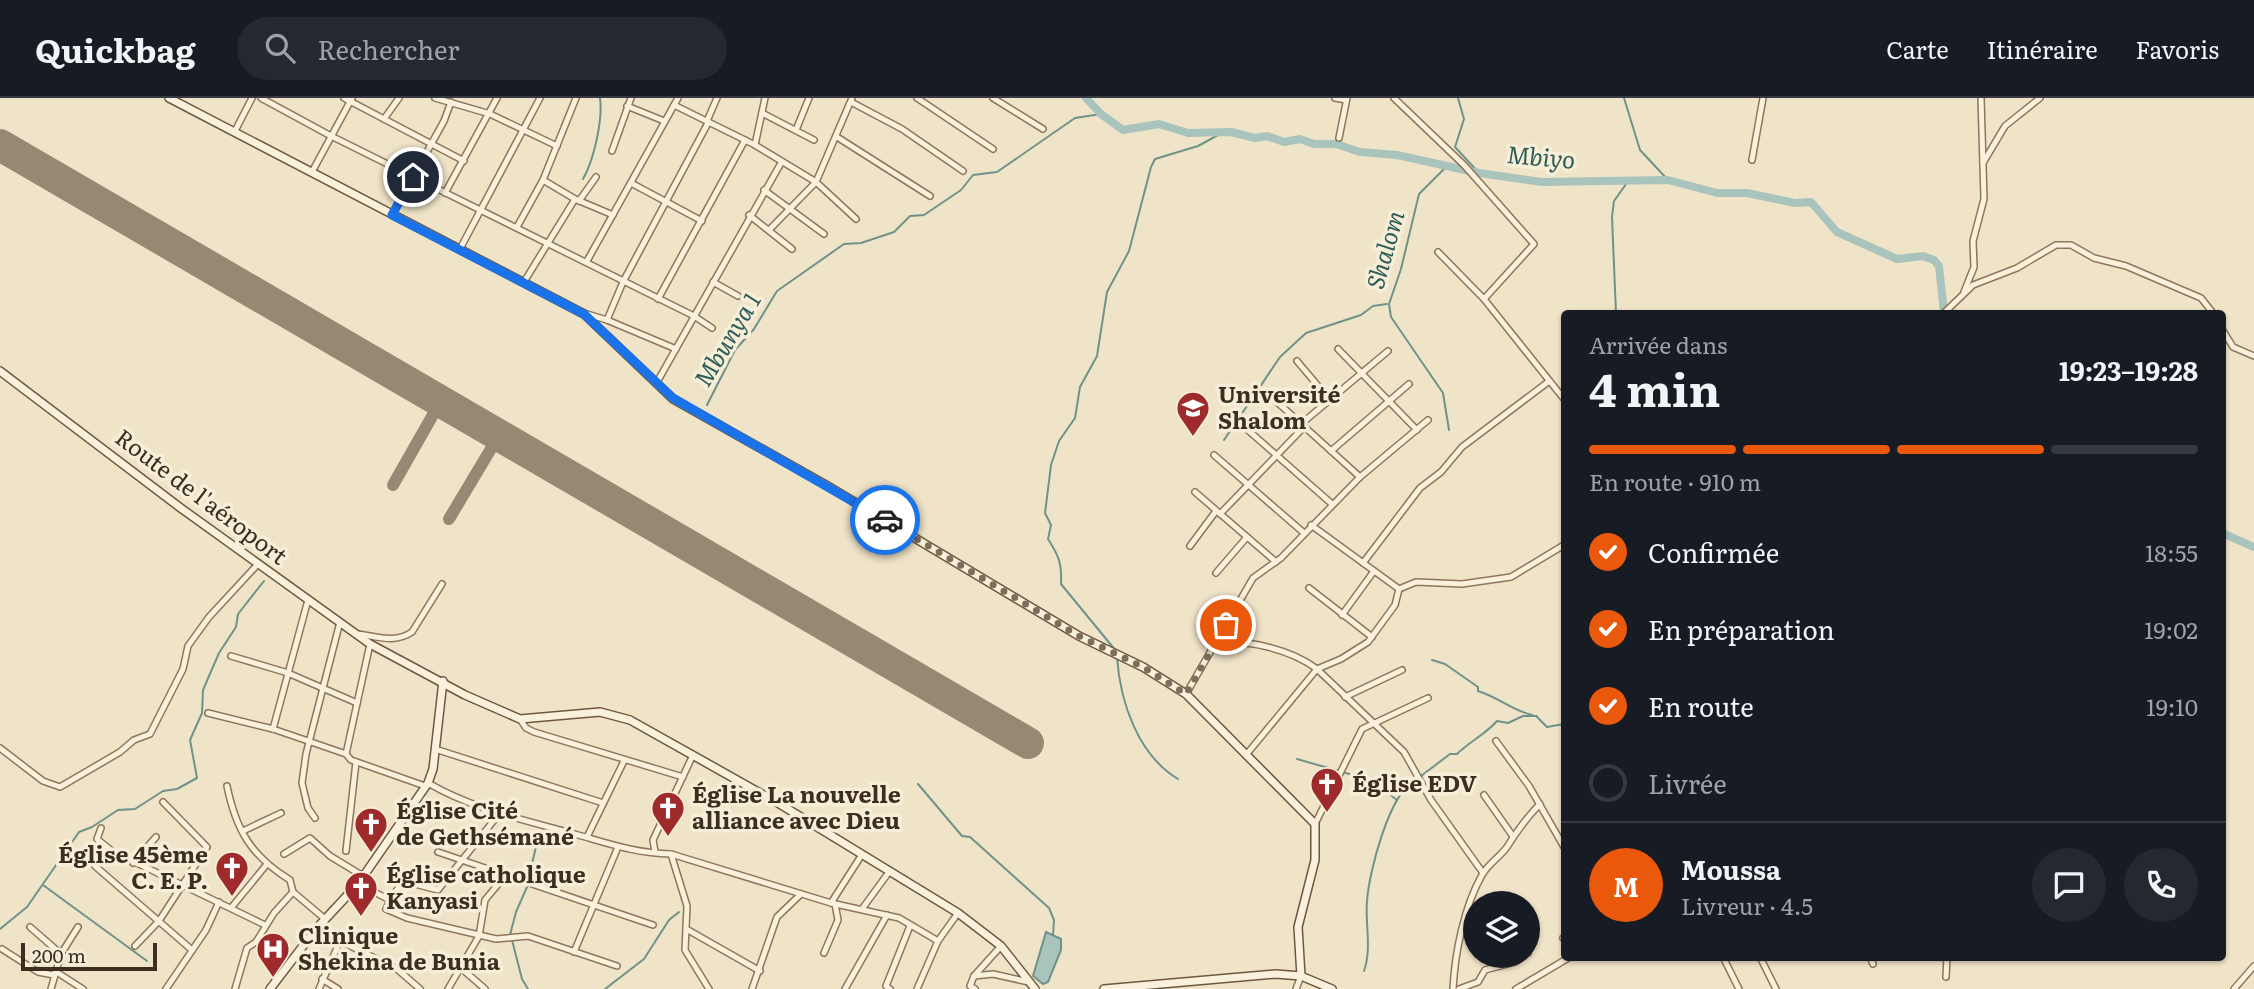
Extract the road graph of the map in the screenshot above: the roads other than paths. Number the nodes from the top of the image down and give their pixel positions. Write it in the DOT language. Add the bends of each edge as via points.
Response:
graph roads {
  1 [pos="169,98"];
  2 [pos="252,98"];
  3 [pos="261,98"];
  4 [pos="399,98"];
  5 [pos="435,98"];
  6 [pos="497,98"];
  7 [pos="540,98"];
  8 [pos="576,98"];
  9 [pos="631,98"];
  10 [pos="678,98"];
  11 [pos="717,98"];
  12 [pos="765,98"];
  13 [pos="809,98"];
  14 [pos="917,98"];
  15 [pos="993,98"];
  16 [pos="1335,98"];
  17 [pos="1394,98"];
  18 [pos="1763,98"];
  19 [pos="1981,98"];
  20 [pos="2040,98"];
  21 [pos="349,99"];
  22 [pos="1347,99"];
  23 [pos="852,100"];
  24 [pos="451,102"];
  25 [pos="674,105"];
  26 [pos="627,106"];
  27 [pos="762,113"];
  28 [pos="490,114"];
  29 [pos="384,119"];
  30 [pos="664,121"];
  31 [pos="708,122"];
  32 [pos="1043,129"];
  33 [pos="796,130"];
  34 [pos="235,131"];
  35 [pos="523,131"];
  36 [pos="331,136"];
  37 [pos="837,137"];
  38 [pos="1339,138"];
  39 [pos="814,140"];
  40 [pos="745,141"];
  41 [pos="432,145"];
  42 [pos="755,145"];
  43 [pos="557,146"];
  44 [pos="992,149"];
  45 [pos="612,151"];
  46 [pos="1752,160"];
  47 [pos="464,161"];
  48 [pos="781,163"];
  49 [pos="1982,165"];
  50 [pos="963,171"];
  51 [pos="312,172"];
  52 [pos="413,177"];
  53 [pos="596,177"];
  54 [pos="543,180"];
  55 [pos="816,182"];
  56 [pos="631,183"];
  57 [pos="764,190"];
  58 [pos="445,193"];
  59 [pos="930,196"];
  60 [pos="577,200"];
  61 [pos="666,202"];
  62 [pos="792,209"];
  63 [pos="481,211"];
  64 [pos="392,215"];
  65 [pos="613,215"];
  66 [pos="749,215"];
  67 [pos="856,219"];
  68 [pos="702,221"];
  69 [pos="517,227"];
  70 [pos="770,229"];
  71 [pos="824,234"];
  72 [pos="547,243"];
  73 [pos="460,249"];
  74 [pos="792,249"];
  75 [pos="1438,252"];
  76 [pos="587,261"];
  77 [pos="524,282"];
  78 [pos="623,282"];
  79 [pos="713,282"];
  80 [pos="1964,292"];
  81 [pos="738,296"];
  82 [pos="658,299"];
  83 [pos="1484,299"];
  84 [pos="1947,310"];
  85 [pos="2211,310"];
  86 [pos="584,314"];
  87 [pos="694,316"];
  88 [pos="607,320"];
  89 [pos="712,328"];
  90 [pos="2226,335"];
  91 [pos="676,349"];
  92 [pos="1338,349"];
  93 [pos="1388,351"];
  94 [pos="2254,356"];
  95 [pos="1297,361"];
  96 [pos="1,374"];
  97 [pos="1360,375"];
  98 [pos="1548,382"];
  99 [pos="656,384"];
  100 [pos="1409,384"];
  101 [pos="1267,393"];
  102 [pos="1561,396"];
  103 [pos="1330,400"];
  104 [pos="1387,403"];
  105 [pos="1429,420"];
  106 [pos="1241,424"];
  107 [pos="1303,426"];
  108 [pos="1417,430"];
  109 [pos="1331,452"];
  110 [pos="1276,454"];
  111 [pos="1214,455"];
  112 [pos="1360,477"];
  113 [pos="1248,484"];
  114 [pos="1195,492"];
  115 [pos="1332,504"];
  116 [pos="1218,512"];
  117 [pos="1311,525"];
  118 [pos="1304,533"];
  119 [pos="1247,537"];
  120 [pos="1190,546"];
  121 [pos="1561,547"];
  122 [pos="1276,562"];
  123 [pos="1363,563"];
  124 [pos="258,564"];
  125 [pos="1374,571"];
  126 [pos="1216,573"];
  127 [pos="443,584"];
  128 [pos="1309,588"];
  129 [pos="1399,589"];
  130 [pos="308,600"];
  131 [pos="1342,615"];
  132 [pos="340,622"];
  133 [pos="357,634"];
  134 [pos="1372,637"];
  135 [pos="370,644"];
  136 [pos="1215,644"];
  137 [pos="231,656"];
  138 [pos="1317,669"];
  139 [pos="1402,670"];
  140 [pos="288,673"];
  141 [pos="443,681"];
  142 [pos="323,688"];
  143 [pos="1186,694"];
  144 [pos="1345,697"];
  145 [pos="1428,698"];
  146 [pos="357,703"];
  147 [pos="208,713"];
  148 [pos="520,719"];
  149 [pos="1371,724"];
  150 [pos="273,729"];
  151 [pos="310,740"];
  152 [pos="1496,741"];
  153 [pos="0,748"];
  154 [pos="435,749"];
  155 [pos="346,754"];
  156 [pos="693,755"];
  157 [pos="1246,755"];
  158 [pos="624,761"];
  159 [pos="356,762"];
  160 [pos="683,777"];
  161 [pos="427,785"];
  162 [pos="227,786"];
  163 [pos="1485,794"];
  164 [pos="163,803"];
  165 [pos="603,803"];
  166 [pos="1539,804"];
  167 [pos="281,813"];
  168 [pos="499,814"];
  169 [pos="315,818"];
  170 [pos="1315,824"];
  171 [pos="101,828"];
  172 [pos="243,831"];
  173 [pos="1512,835"];
  174 [pos="156,837"];
  175 [pos="587,837"];
  176 [pos="1561,842"];
  177 [pos="618,847"];
  178 [pos="346,851"];
  179 [pos="438,852"];
  180 [pos="655,852"];
  181 [pos="284,854"];
  182 [pos="671,854"];
  183 [pos="861,856"];
  184 [pos="463,860"];
  185 [pos="133,863"];
  186 [pos="267,864"];
  187 [pos="95,866"];
  188 [pos="889,872"];
  189 [pos="1483,873"];
  190 [pos="363,876"];
  191 [pos="505,876"];
  192 [pos="358,884"];
  193 [pos="180,885"];
  194 [pos="293,892"];
  195 [pos="801,894"];
  196 [pos="390,900"];
  197 [pos="219,902"];
  198 [pos="833,903"];
  199 [pos="594,905"];
  200 [pos="231,908"];
  201 [pos="862,909"];
  202 [pos="958,913"];
  203 [pos="887,915"];
  204 [pos="325,919"];
  205 [pos="159,921"];
  206 [pos="265,925"];
  207 [pos="653,925"];
  208 [pos="78,926"];
  209 [pos="910,926"];
  210 [pos="30,927"];
  211 [pos="316,929"];
  212 [pos="688,930"];
  213 [pos="479,936"];
  214 [pos="340,941"];
  215 [pos="938,942"];
  216 [pos="135,946"];
  217 [pos="1002,946"];
  218 [pos="2,949"];
  219 [pos="192,950"];
  220 [pos="574,952"];
  221 [pos="824,953"];
  222 [pos="61,954"];
  223 [pos="1563,961"];
  224 [pos="1725,961"];
  225 [pos="1762,961"];
  226 [pos="1947,961"];
  227 [pos="617,965"];
  228 [pos="2254,966"];
  229 [pos="461,968"];
  230 [pos="1492,968"];
  231 [pos="760,971"];
  232 [pos="55,973"];
  233 [pos="974,976"];
  234 [pos="1301,976"];
  235 [pos="1946,977"];
  236 [pos="322,979"];
  237 [pos="1028,982"];
  238 [pos="1183,986"];
  239 [pos="1136,988"];
  240 [pos="51,989"];
  241 [pos="83,989"];
  242 [pos="166,989"];
  243 [pos="234,989"];
  244 [pos="270,989"];
  245 [pos="319,989"];
  246 [pos="338,989"];
  247 [pos="420,989"];
  248 [pos="448,989"];
  249 [pos="485,989"];
  250 [pos="709,989"];
  251 [pos="751,989"];
  252 [pos="845,989"];
  253 [pos="890,989"];
  254 [pos="917,989"];
  255 [pos="975,989"];
  256 [pos="1035,989"];
  257 [pos="1104,989"];
  258 [pos="1296,989"];
  259 [pos="1332,989"];
  260 [pos="1453,989"];
  261 [pos="1459,989"];
  262 [pos="1516,989"];
  263 [pos="1740,989"];
  264 [pos="1776,989"];
  265 [pos="2234,989"];
  1 -- 34 [label="street"];
  2 -- 34 [label="street"];
  3 -- 36 [label="street"];
  4 -- 29 [label="street"];
  5 -- 24 [label="street"];
  6 -- 28 [label="street"];
  7 -- 35 [label="street"];
  8 -- 43 [label="street"];
  9 -- 26 [label="street"];
  10 -- 25 [label="street"];
  11 -- 31 [label="street"];
  12 -- 27 [label="street"];
  13 -- 33 [label="street"];
  14 -- 44 [label="street"];
  15 -- 32 [label="street"];
  16 -- 22 [label="street"];
  17 -- 83 [label="street" via="1534,244"];
  18 -- 46 [label="street"];
  19 -- 49 [label="street"];
  20 -- 49 [label="street" via="2005,126"];
  21 -- 29 [label="street"];
  21 -- 36 [label="street"];
  22 -- 38 [label="street"];
  23 -- 37 [label="street"];
  23 -- 50 [label="street"];
  24 -- 28 [label="street"];
  24 -- 41 [label="street"];
  25 -- 30 [label="street"];
  25 -- 31 [label="street"];
  26 -- 30 [label="street"];
  26 -- 45 [label="street"];
  27 -- 33 [label="street"];
  27 -- 42 [label="street"];
  28 -- 35 [label="street"];
  28 -- 47 [label="street"];
  29 -- 41 [label="street"];
  30 -- 56 [label="street"];
  31 -- 40 [label="street"];
  31 -- 61 [label="street"];
  33 -- 39 [label="street"];
  34 -- 51 [label="street"];
  35 -- 43 [label="street"];
  35 -- 63 [label="street"];
  36 -- 51 [label="street"];
  36 -- 52 [label="street"];
  37 -- 55 [label="street"];
  37 -- 59 [label="street"];
  40 -- 42 [label="street"];
  40 -- 68 [label="street"];
  41 -- 47 [label="street"];
  41 -- 52 [label="street"];
  42 -- 48 [label="street"];
  43 -- 54 [label="street"];
  47 -- 58 [label="street"];
  48 -- 55 [label="street"];
  48 -- 57 [label="street"];
  49 -- 80 [label="street" via="1983,199 1973,241 1974,267"];
  51 -- 64 [label="street"];
  52 -- 58 [label="street"];
  52 -- 64 [label="street"];
  53 -- 60 [label="street"];
  54 -- 60 [label="street"];
  54 -- 69 [label="street"];
  55 -- 62 [label="street"];
  55 -- 67 [label="street"];
  56 -- 61 [label="street"];
  56 -- 65 [label="street"];
  57 -- 62 [label="street"];
  57 -- 66 [label="street"];
  58 -- 63 [label="street"];
  60 -- 65 [label="street"];
  60 -- 72 [label="street"];
  61 -- 68 [label="street"];
  61 -- 78 [label="street"];
  62 -- 70 [label="street"];
  62 -- 71 [label="street"];
  63 -- 69 [label="street"];
  63 -- 73 [label="street"];
  64 -- 73 [label="street"];
  65 -- 76 [label="street"];
  66 -- 70 [label="street"];
  66 -- 79 [label="street"];
  68 -- 82 [label="street"];
  69 -- 72 [label="street"];
  70 -- 74 [label="street"];
  72 -- 76 [label="street"];
  72 -- 77 [label="street"];
  73 -- 77 [label="street"];
  75 -- 83 [label="street"];
  76 -- 78 [label="street"];
  77 -- 86 [label="street"];
  78 -- 82 [label="street"];
  78 -- 88 [label="street"];
  79 -- 81 [label="street"];
  79 -- 87 [label="street"];
  80 -- 84 [label="street"];
  80 -- 85 [label="street" via="2048,249 2071,244 2094,258 2126,266 2201,298"];
  82 -- 87 [label="street"];
  83 -- 98 [label="street"];
  86 -- 88 [label="street"];
  86 -- 99 [label="street"];
  87 -- 89 [label="street"];
  87 -- 91 [label="street"];
  88 -- 91 [label="street"];
  90 -- 94 [label="street" via="2234,347"];
  91 -- 99 [label="street"];
  92 -- 97 [label="street"];
  93 -- 97 [label="street"];
  95 -- 103 [label="street"];
  96 -- 124 [label="street, Route de l'aéroport"];
  97 -- 103 [label="street"];
  97 -- 104 [label="street"];
  98 -- 102 [label="street"];
  98 -- 123 [label="street" via="1462,447 1420,488"];
  99 -- 143 [label="street" via="1079,636"];
  100 -- 104 [label="street"];
  101 -- 107 [label="street"];
  103 -- 107 [label="street"];
  104 -- 108 [label="street"];
  104 -- 109 [label="street"];
  105 -- 108 [label="street"];
  106 -- 110 [label="street"];
  107 -- 109 [label="street"];
  107 -- 110 [label="street"];
  108 -- 112 [label="street"];
  109 -- 112 [label="street"];
  110 -- 113 [label="street"];
  110 -- 115 [label="street"];
  111 -- 113 [label="street"];
  112 -- 115 [label="street"];
  113 -- 116 [label="street"];
  113 -- 118 [label="street"];
  114 -- 116 [label="street"];
  115 -- 117 [label="street"];
  116 -- 119 [label="street"];
  116 -- 120 [label="street"];
  117 -- 118 [label="street"];
  117 -- 123 [label="street"];
  118 -- 122 [label="street"];
  119 -- 122 [label="street"];
  119 -- 126 [label="street"];
  121 -- 129 [label="street" via="1511,577 1462,584 1416,582"];
  122 -- 136 [label="street" via="1253,578"];
  123 -- 125 [label="street"];
  124 -- 130 [label="street, Route de l'aéroport"];
  124 -- 153 [label="street" via="188,646 183,669 150,734 60,787 43,781"];
  125 -- 129 [label="street"];
  125 -- 131 [label="street"];
  127 -- 133 [label="street" via="405,637 393,640"];
  128 -- 131 [label="street"];
  129 -- 134 [label="street" via="1395,605"];
  130 -- 132 [label="street, Route de l'aéroport"];
  130 -- 140 [label="street"];
  131 -- 134 [label="street"];
  132 -- 133 [label="street, Route de l'aéroport"];
  132 -- 142 [label="street"];
  133 -- 135 [label="street, Route de l'aéroport"];
  134 -- 138 [label="street" via="1362,649"];
  135 -- 141 [label="street, Route de l'aéroport"];
  135 -- 146 [label="street"];
  136 -- 138 [label="street" via="1230,641 1264,647"];
  136 -- 143 [label="street"];
  137 -- 140 [label="street"];
  138 -- 144 [label="street"];
  138 -- 157 [label="street"];
  139 -- 144 [label="street"];
  140 -- 142 [label="street"];
  140 -- 150 [label="street"];
  141 -- 148 [label="street, Route de l'aéroport"];
  141 -- 154 [label="street"];
  142 -- 146 [label="street"];
  142 -- 151 [label="street"];
  143 -- 157 [label="street"];
  144 -- 149 [label="street"];
  145 -- 149 [label="street"];
  146 -- 155 [label="street"];
  147 -- 150 [label="street"];
  148 -- 156 [label="street" via="600,712 630,720"];
  148 -- 158 [label="street" via="534,732"];
  149 -- 170 [label="street" via="1362,729"];
  149 -- 189 [label="street" via="1404,752 1431,800"];
  150 -- 151 [label="street"];
  151 -- 155 [label="street"];
  151 -- 169 [label="street" via="302,782"];
  152 -- 166 [label="street"];
  154 -- 161 [label="street"];
  154 -- 165 [label="street"];
  155 -- 159 [label="street"];
  156 -- 160 [label="street"];
  156 -- 183 [label="street"];
  157 -- 170 [label="street"];
  158 -- 160 [label="street"];
  158 -- 165 [label="street"];
  159 -- 161 [label="street"];
  159 -- 178 [label="street"];
  160 -- 180 [label="street" via="653,840"];
  161 -- 168 [label="street"];
  161 -- 190 [label="street"];
  162 -- 172 [label="street"];
  163 -- 173 [label="street"];
  164 -- 193 [label="street" via="206,847"];
  165 -- 175 [label="street"];
  166 -- 173 [label="street"];
  166 -- 176 [label="street"];
  167 -- 172 [label="street"];
  168 -- 175 [label="street"];
  168 -- 184 [label="street"];
  170 -- 234 [label="street" via="1315,860 1298,927"];
  171 -- 185 [label="street" via="97,839"];
  172 -- 186 [label="street" via="255,856"];
  173 -- 189 [label="street"];
  174 -- 185 [label="street"];
  175 -- 177 [label="street"];
  177 -- 180 [label="street" via="643,854"];
  177 -- 199 [label="street"];
  179 -- 184 [label="street"];
  180 -- 182 [label="street"];
  181 -- 190 [label="street" via="310,838"];
  182 -- 195 [label="street"];
  182 -- 212 [label="street" via="687,906"];
  183 -- 188 [label="street"];
  183 -- 198 [label="street"];
  184 -- 191 [label="street"];
  184 -- 196 [label="street" via="438,890 404,881"];
  185 -- 193 [label="street"];
  186 -- 194 [label="street" via="290,880"];
  186 -- 200 [label="street"];
  187 -- 205 [label="street"];
  188 -- 201 [label="street"];
  188 -- 202 [label="street"];
  189 -- 260 [label="street" via="1463,928"];
  190 -- 192 [label="street"];
  191 -- 199 [label="street"];
  191 -- 213 [label="street" via="485,900"];
  192 -- 196 [label="street"];
  192 -- 204 [label="street"];
  193 -- 197 [label="street"];
  193 -- 205 [label="street"];
  194 -- 204 [label="street"];
  194 -- 206 [label="street"];
  195 -- 198 [label="street"];
  195 -- 231 [label="street" via="777,917"];
  196 -- 213 [label="street" via="386,909 407,918"];
  197 -- 200 [label="street"];
  197 -- 219 [label="street"];
  198 -- 201 [label="street"];
  198 -- 221 [label="street" via="838,920"];
  199 -- 207 [label="street"];
  199 -- 220 [label="street"];
  200 -- 206 [label="street"];
  201 -- 203 [label="street"];
  202 -- 215 [label="street"];
  202 -- 217 [label="street"];
  203 -- 209 [label="street"];
  203 -- 252 [label="street"];
  204 -- 211 [label="street"];
  205 -- 216 [label="street"];
  205 -- 219 [label="street"];
  206 -- 243 [label="street" via="247,948"];
  208 -- 222 [label="street"];
  209 -- 215 [label="street"];
  209 -- 253 [label="street" via="886,986"];
  210 -- 222 [label="street"];
  211 -- 214 [label="street"];
  211 -- 244 [label="street"];
  212 -- 231 [label="street"];
  212 -- 250 [label="street" via="685,950"];
  213 -- 220 [label="street" via="528,936"];
  213 -- 229 [label="street"];
  214 -- 236 [label="street"];
  214 -- 247 [label="street" via="397,969"];
  215 -- 254 [label="street"];
  217 -- 233 [label="street"];
  217 -- 237 [label="street"];
  218 -- 232 [label="street" via="38,972"];
  219 -- 242 [label="street"];
  220 -- 227 [label="street"];
  222 -- 232 [label="street"];
  223 -- 262 [label="street"];
  224 -- 263 [label="street"];
  225 -- 264 [label="street"];
  226 -- 235 [label="street"];
  228 -- 265 [label="street"];
  229 -- 248 [label="street"];
  229 -- 249 [label="street"];
  230 -- 261 [label="street" via="1485,970 1478,982"];
  231 -- 251 [label="street"];
  232 -- 240 [label="street"];
  232 -- 241 [label="street"];
  233 -- 237 [label="street" via="993,974"];
  233 -- 255 [label="street" via="970,986"];
  234 -- 238 [label="street" via="1276,974"];
  234 -- 258 [label="street"];
  234 -- 259 [label="street"];
  236 -- 245 [label="street"];
  236 -- 246 [label="street"];
  237 -- 256 [label="street"];
  238 -- 239 [label="street"];
  239 -- 257 [label="street"];
}
